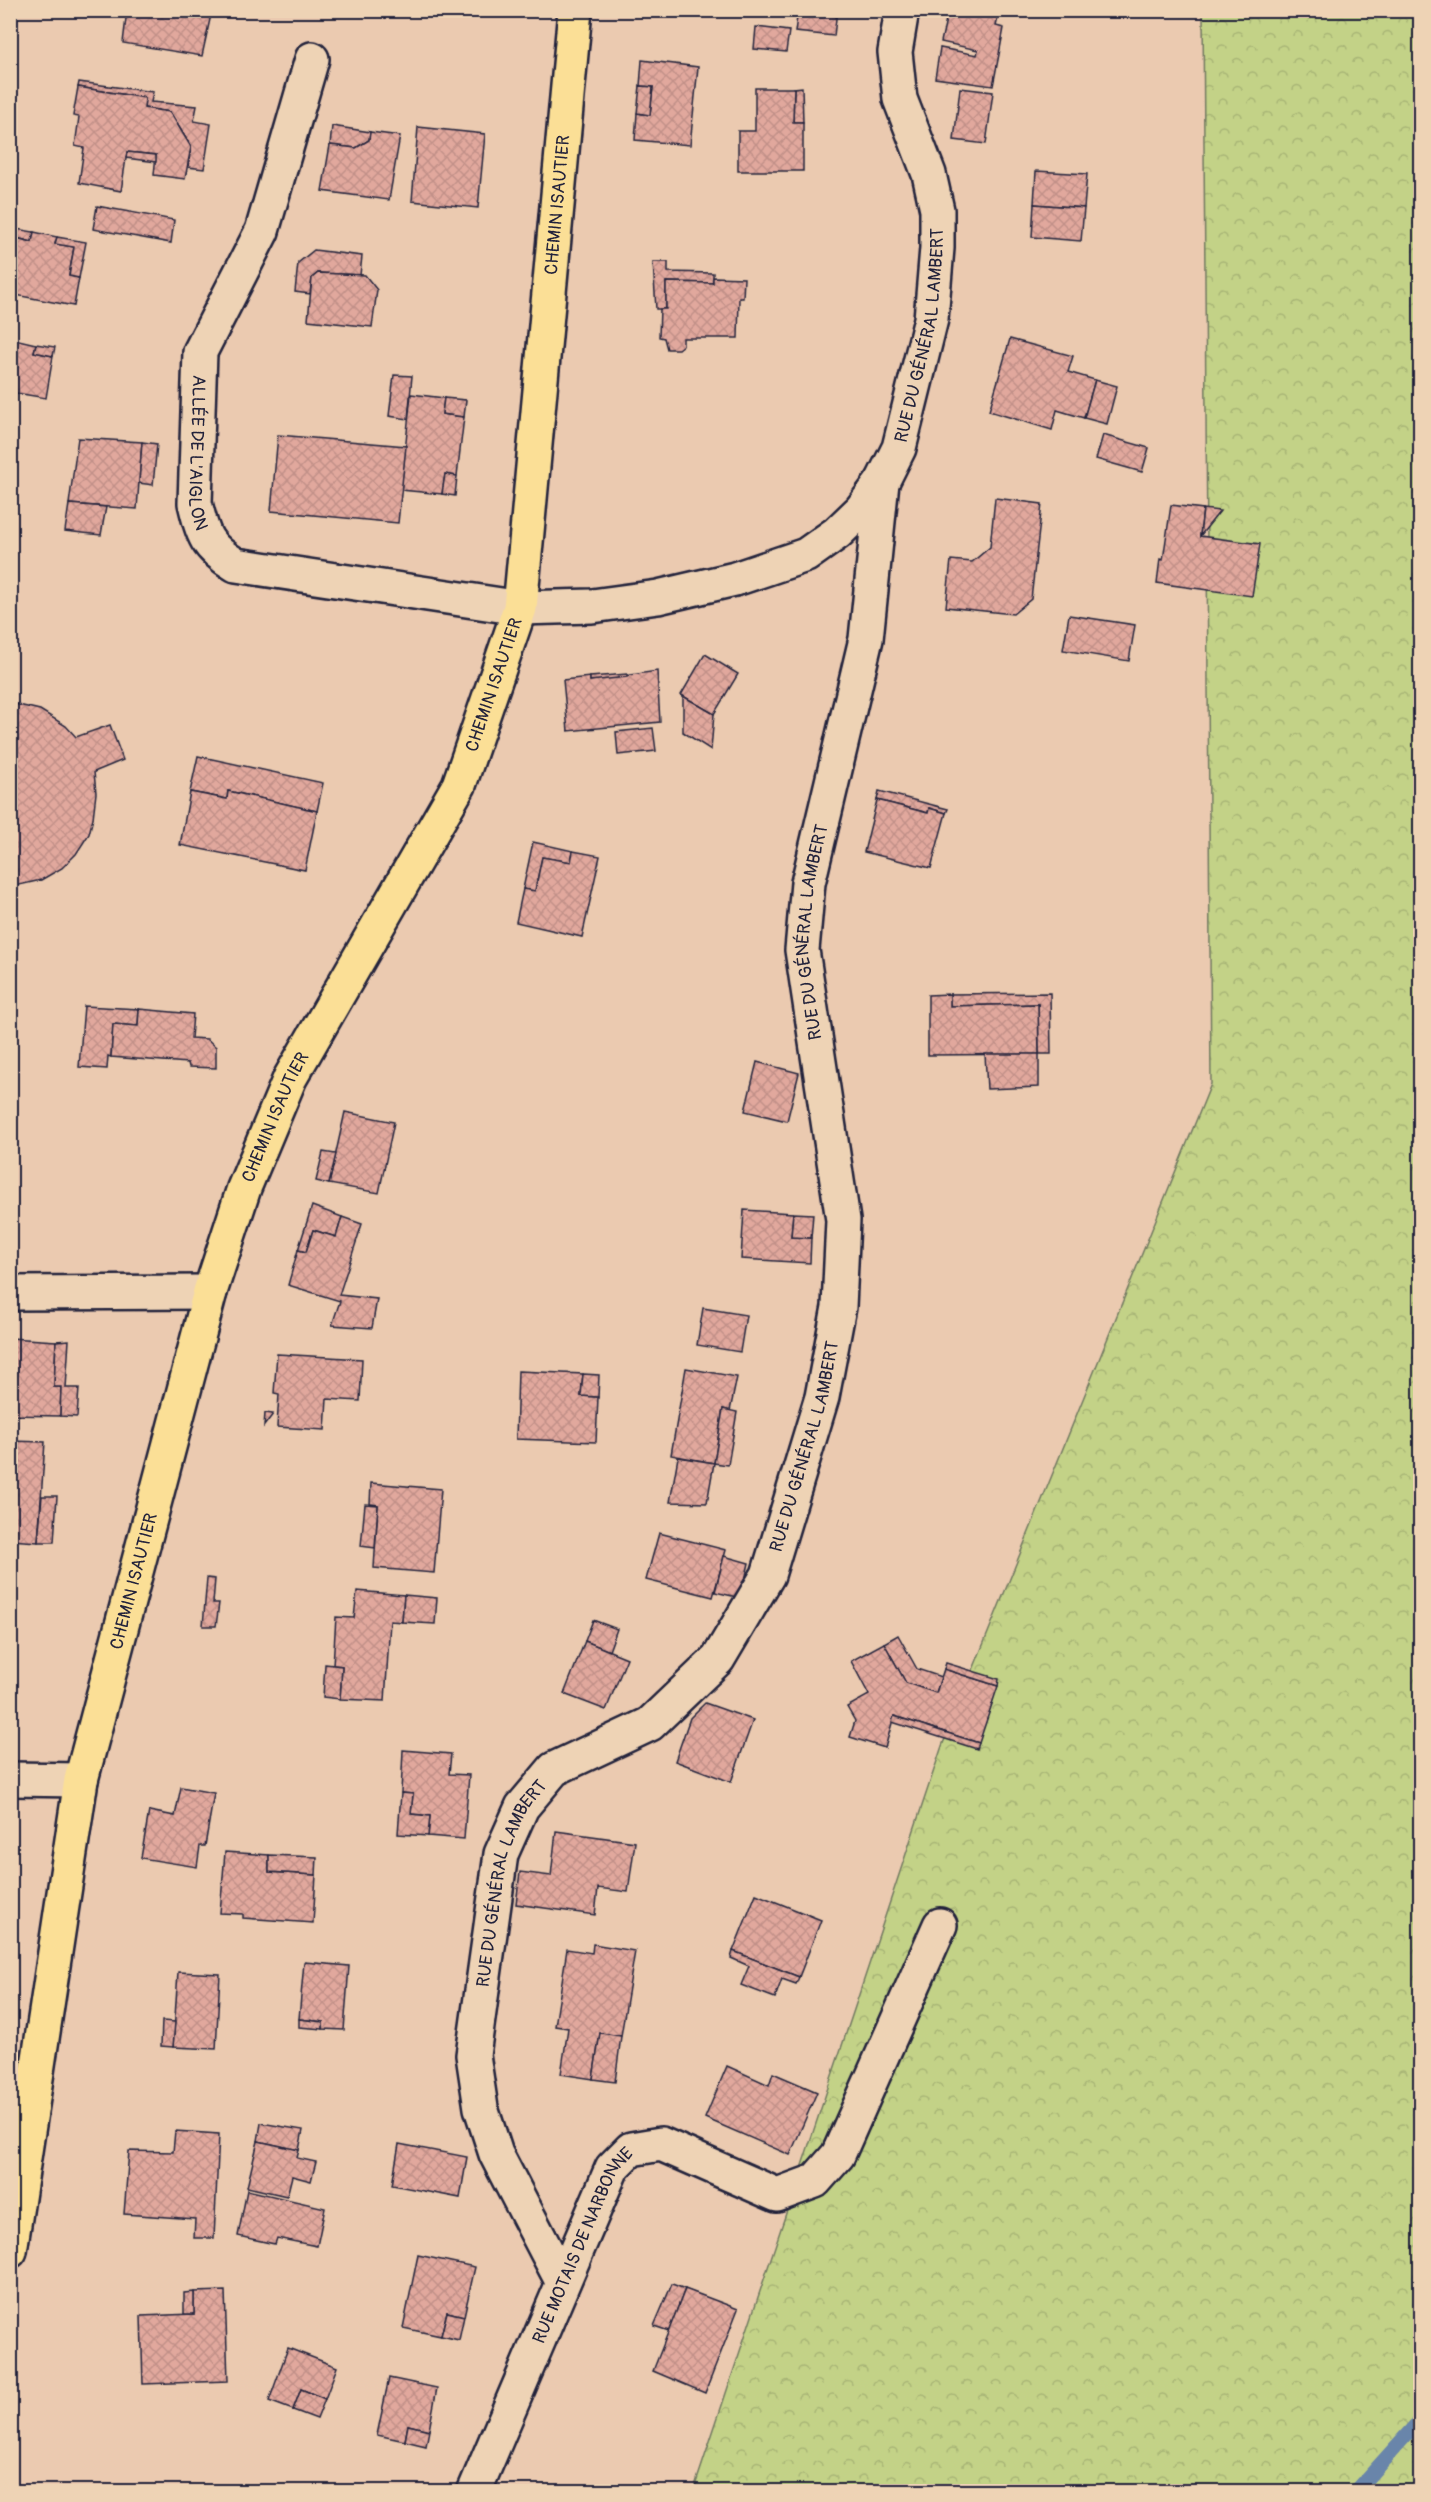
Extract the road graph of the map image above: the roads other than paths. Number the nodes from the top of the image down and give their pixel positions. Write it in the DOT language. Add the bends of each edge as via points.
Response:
graph roads {
  1 [pos="575,10"];
  2 [pos="902,10"];
  3 [pos="312,59"];
  4 [pos="882,482"];
  5 [pos="520,608"];
  6 [pos="210,1292"];
  7 [pos="10,1293"];
  8 [pos="10,1779"];
  9 [pos="81,1780"];
  10 [pos="940,1925"];
  11 [pos="13,2207"];
  12 [pos="10,2251"];
  13 [pos="562,2281"];
  14 [pos="474,2492"];
  1 -- 5 [label="main road, CHEMIN ISAUTIER"];
  2 -- 4 [label="street, RUE DU GÉNÉRAL LAMBERT" via="895,52 900,99 929,174 937,210 938,248 931,319 898,448"];
  3 -- 5 [label="street, ALLÉE DE L'AIGLON" via="262,231 200,352 195,503 200,525 208,544 236,565"];
  4 -- 5 [label="street, RUE DU GÉNÉRAL LAMBERT" via="861,510 806,555 735,579 658,597 592,606"];
  4 -- 13 [label="street, RUE DU GÉNÉRAL LAMBERT" via="866,639 808,883 802,950 843,1220 839,1307 822,1397 768,1575 718,1659 650,1724 554,1769 522,1808 501,1854 473,2055 481,2108 496,2154"];
  5 -- 6 [label="main road, CHEMIN ISAUTIER" via="459,785 290,1078 244,1188"];
  6 -- 7 [label="street"];
  6 -- 9 [label="main road, CHEMIN ISAUTIER"];
  8 -- 9 [label="street"];
  9 -- 11 [label="main road, CHEMIN ISAUTIER"];
  10 -- 13 [label="street, RUE MOTAIS DE NARBONNE" via="838,2155 815,2181 777,2195 661,2144 631,2149 612,2168"];
  11 -- 12 [label="main road, CHEMIN ISAUTIER"];
  13 -- 14 [label="street, RUE MOTAIS DE NARBONNE"];
}
